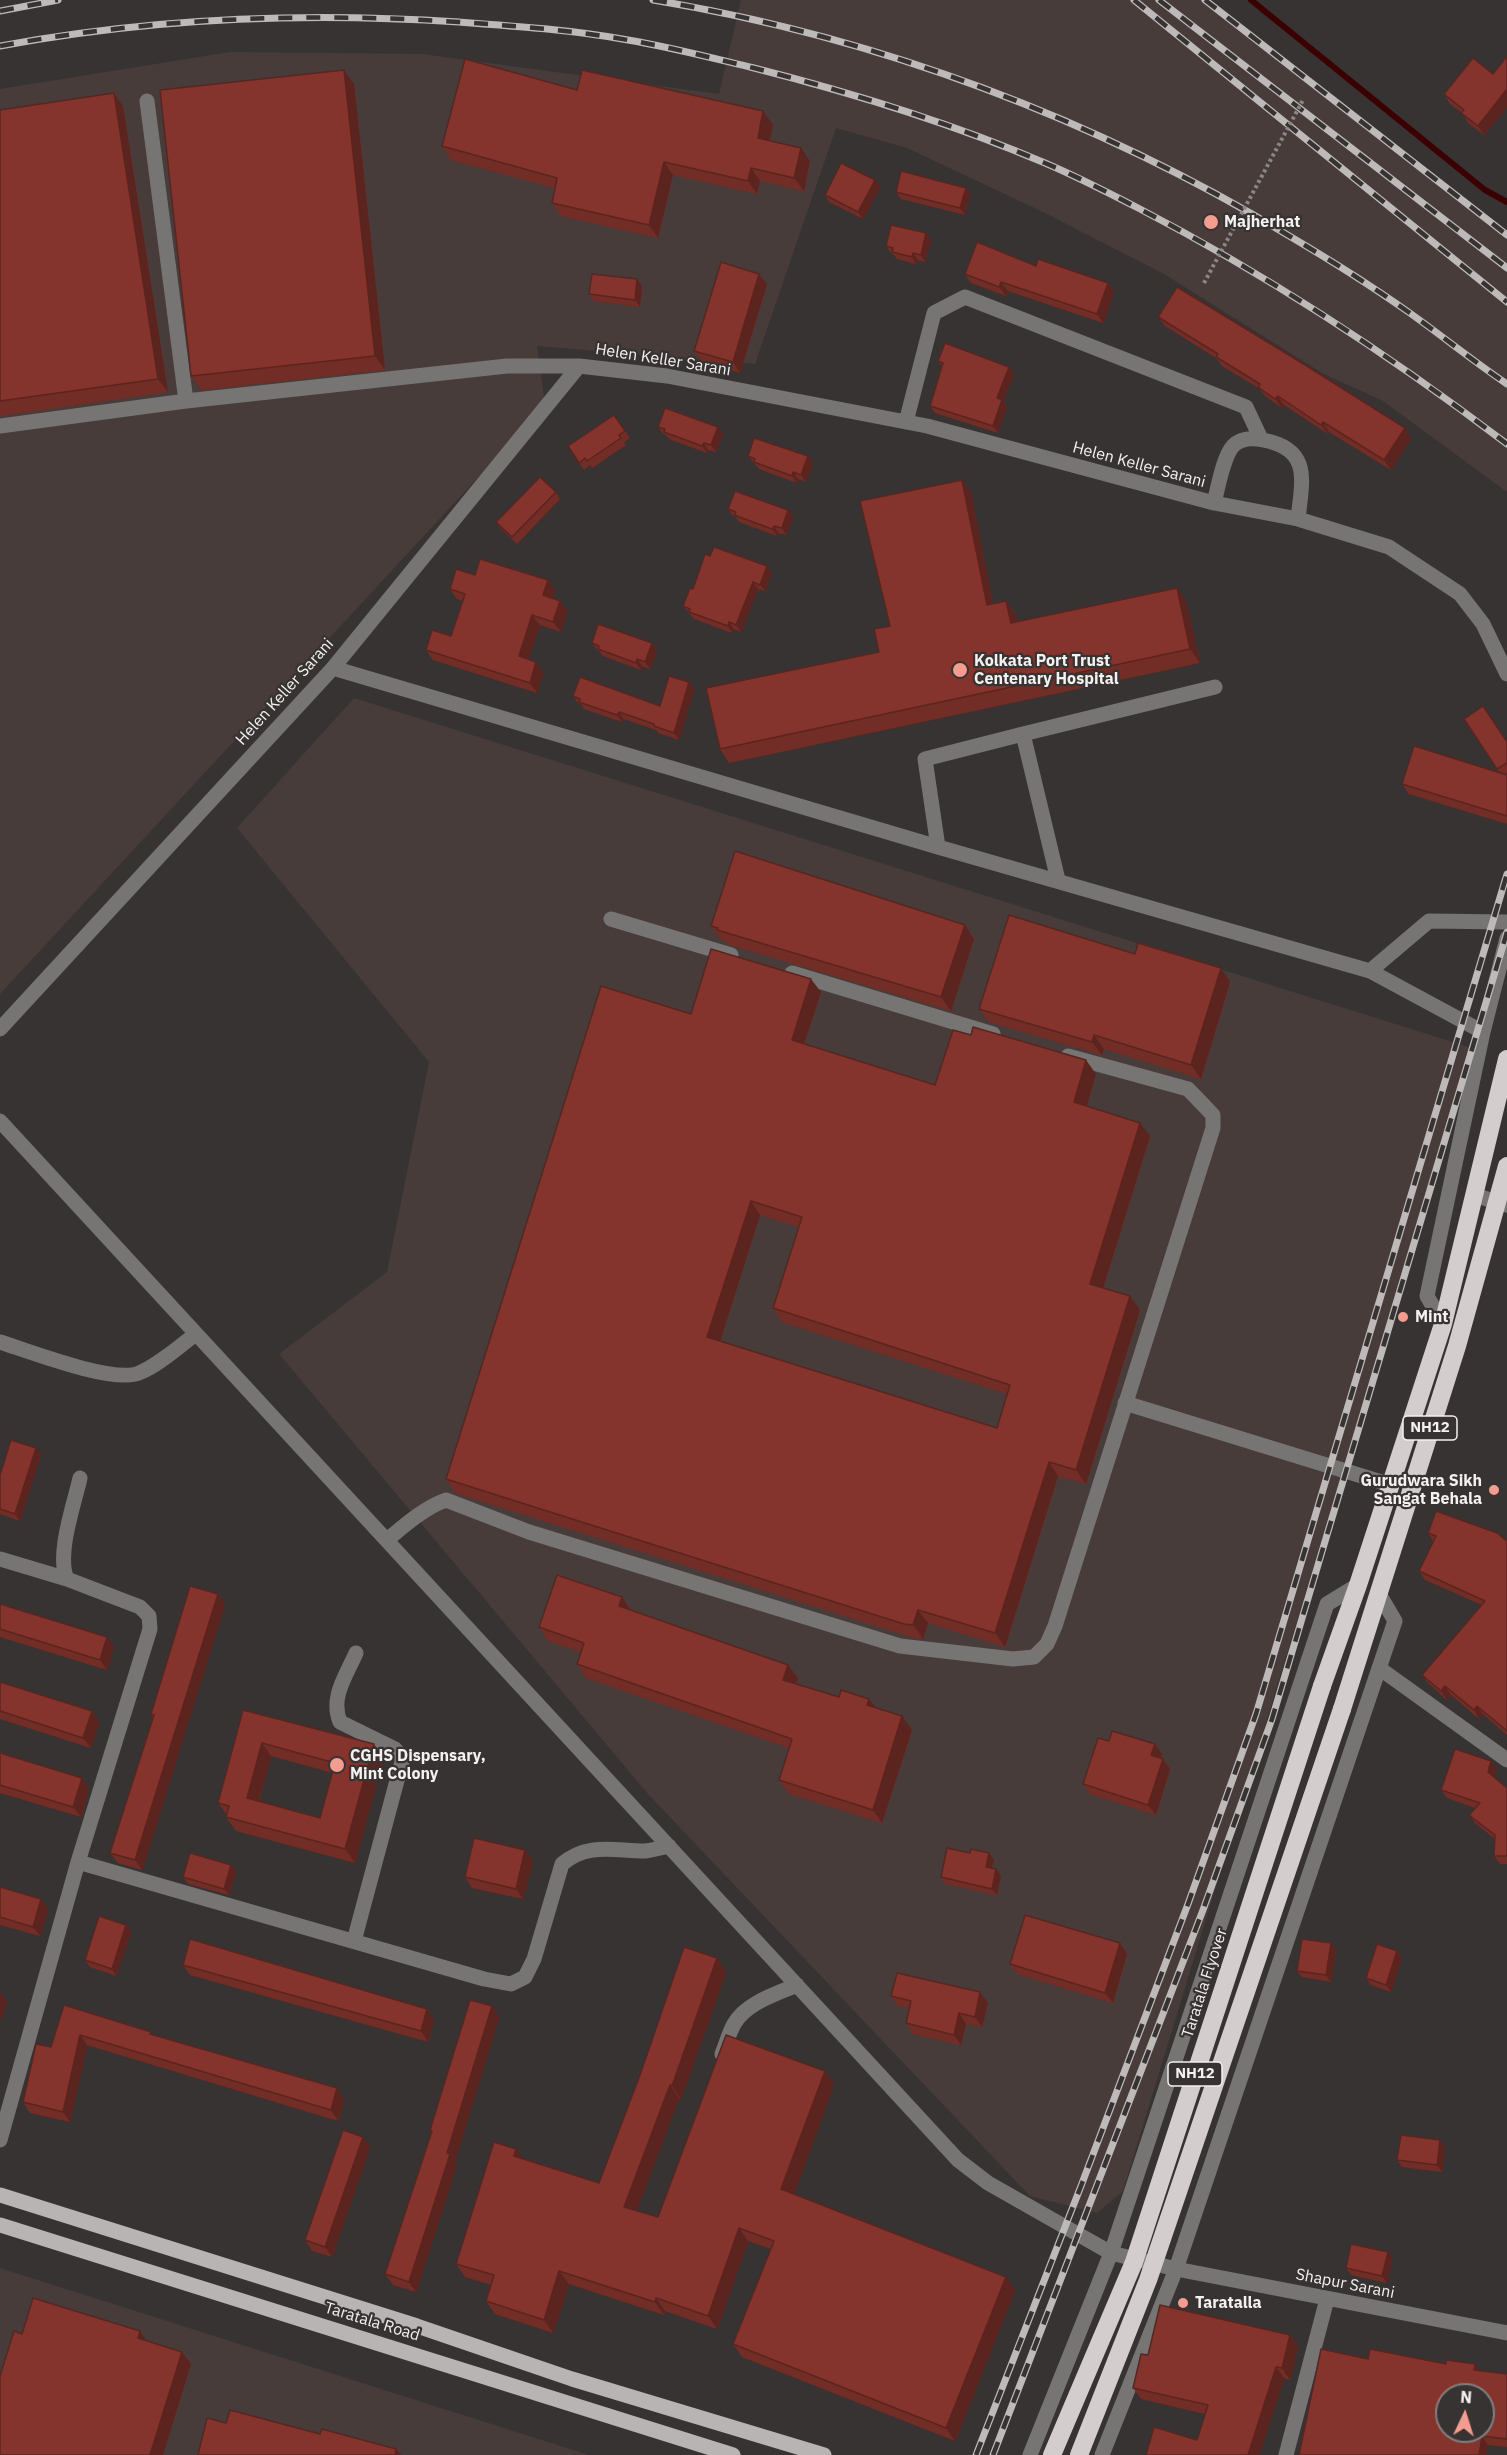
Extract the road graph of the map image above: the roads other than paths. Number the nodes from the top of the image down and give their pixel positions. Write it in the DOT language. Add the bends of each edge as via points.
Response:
graph roads {
  1 [pos="147,101"];
  2 [pos="579,366"];
  3 [pos="186,401"];
  4 [pos="906,422"];
  5 [pos="0,426"];
  6 [pos="1261,439"];
  7 [pos="1214,503"];
  8 [pos="1298,519"];
  9 [pos="333,668"];
  10 [pos="1507,674"];
  11 [pos="1215,687"];
  12 [pos="1023,734"];
  13 [pos="938,847"];
  14 [pos="1058,880"];
  15 [pos="610,919"];
  16 [pos="1507,922"];
  17 [pos="1507,938"];
  18 [pos="746,960"];
  19 [pos="779,970"];
  20 [pos="1370,971"];
  21 [pos="0,1029"];
  22 [pos="1483,1032"];
  23 [pos="1004,1037"];
  24 [pos="1048,1050"];
  25 [pos="1507,1059"];
  26 [pos="0,1121"];
  27 [pos="1507,1166"];
  28 [pos="1474,1195"];
  29 [pos="1502,1203"];
  30 [pos="1443,1324"];
  31 [pos="196,1334"];
  32 [pos="0,1342"];
  33 [pos="1125,1403"];
  34 [pos="80,1478"];
  35 [pos="1391,1485"];
  36 [pos="387,1540"];
  37 [pos="0,1559"];
  38 [pos="67,1579"];
  39 [pos="1358,1586"];
  40 [pos="1378,1592"];
  41 [pos="356,1653"];
  42 [pos="1379,1668"];
  43 [pos="1507,1760"];
  44 [pos="669,1846"];
  45 [pos="78,1862"];
  46 [pos="354,1941"];
  47 [pos="797,1984"];
  48 [pos="718,2066"];
  49 [pos="0,2140"];
  50 [pos="0,2195"];
  51 [pos="0,2225"];
  52 [pos="1111,2253"];
  53 [pos="1176,2269"];
  54 [pos="1327,2299"];
  55 [pos="1507,2333"];
  56 [pos="733,2455"];
  57 [pos="824,2455"];
  58 [pos="1029,2455"];
  59 [pos="1052,2455"];
  60 [pos="1079,2455"];
  61 [pos="1102,2455"];
  62 [pos="1286,2455"];
  1 -- 3 [label="street"];
  2 -- 3 [label="street" via="507,366"];
  2 -- 4 [label="street, Helen Keller Sarani" via="667,376"];
  2 -- 9 [label="street, Helen Keller Sarani"];
  3 -- 5 [label="street"];
  4 -- 6 [label="street" via="934,314 965,297 1246,407"];
  4 -- 7 [label="street, Helen Keller Sarani"];
  6 -- 7 [label="street" via="1247,438 1228,452"];
  6 -- 8 [label="street" via="1276,442 1296,454 1303,471"];
  7 -- 8 [label="street, Helen Keller Sarani"];
  8 -- 10 [label="street, Helen Keller Sarani" via="1389,548 1460,594 1483,624"];
  9 -- 13 [label="street"];
  9 -- 21 [label="street, Helen Keller Sarani"];
  11 -- 12 [label="street"];
  12 -- 13 [label="street" via="925,759"];
  12 -- 14 [label="street"];
  13 -- 14 [label="street"];
  14 -- 20 [label="street"];
  15 -- 18 [label="street"];
  16 -- 20 [label="street" via="1429,921"];
  17 -- 22 [label="street"];
  19 -- 23 [label="street"];
  20 -- 22 [label="street"];
  22 -- 30 [label="street" via="1427,1296"];
  24 -- 33 [label="street" via="1188,1089 1213,1115 1213,1128"];
  25 -- 28 [label="highway, NH12"];
  26 -- 31 [label="street, Shapur Sarani"];
  27 -- 29 [label="highway, NH12"];
  28 -- 29 [label="street"];
  28 -- 30 [label="highway, NH12"];
  29 -- 40 [label="highway, NH12"];
  30 -- 35 [label="highway, NH12"];
  31 -- 32 [label="street" via="138,1374 124,1376"];
  31 -- 36 [label="street, Shapur Sarani"];
  33 -- 35 [label="street"];
  33 -- 36 [label="street" via="1055,1626 1047,1644 1034,1657 1013,1659 900,1646 529,1532 446,1500"];
  34 -- 38 [label="street" via="64,1551 62,1568"];
  35 -- 39 [label="highway, NH12"];
  36 -- 44 [label="street, Shapur Sarani"];
  37 -- 38 [label="street"];
  38 -- 45 [label="street" via="140,1607 149,1616 150,1629"];
  39 -- 52 [label="street" via="1327,1604"];
  39 -- 59 [label="highway, Taratala Flyover / NH12, bridge" via="1134,2262"];
  40 -- 42 [label="street" via="1395,1621"];
  40 -- 60 [label="highway, NH12, bridge" via="1148,2280"];
  41 -- 46 [label="street" via="335,1701 335,1712 340,1722 395,1749 403,1758"];
  42 -- 43 [label="street"];
  42 -- 53 [label="street"];
  44 -- 46 [label="street" via="647,1851 589,1850 574,1854 562,1864 534,1959 525,1977 511,1984"];
  44 -- 47 [label="street, Shapur Sarani"];
  45 -- 46 [label="street"];
  45 -- 49 [label="street"];
  47 -- 48 [label="street" via="744,2011 735,2023"];
  47 -- 52 [label="street, Shapur Sarani" via="958,2160 988,2183"];
  50 -- 57 [label="main road" via="572,2379"];
  51 -- 56 [label="main road, Taratala Road"];
  52 -- 53 [label="street, Shapur Sarani"];
  52 -- 58 [label="street"];
  53 -- 54 [label="street, Shapur Sarani"];
  53 -- 61 [label="street"];
  54 -- 55 [label="street, Shapur Sarani"];
  54 -- 62 [label="street"];
}
